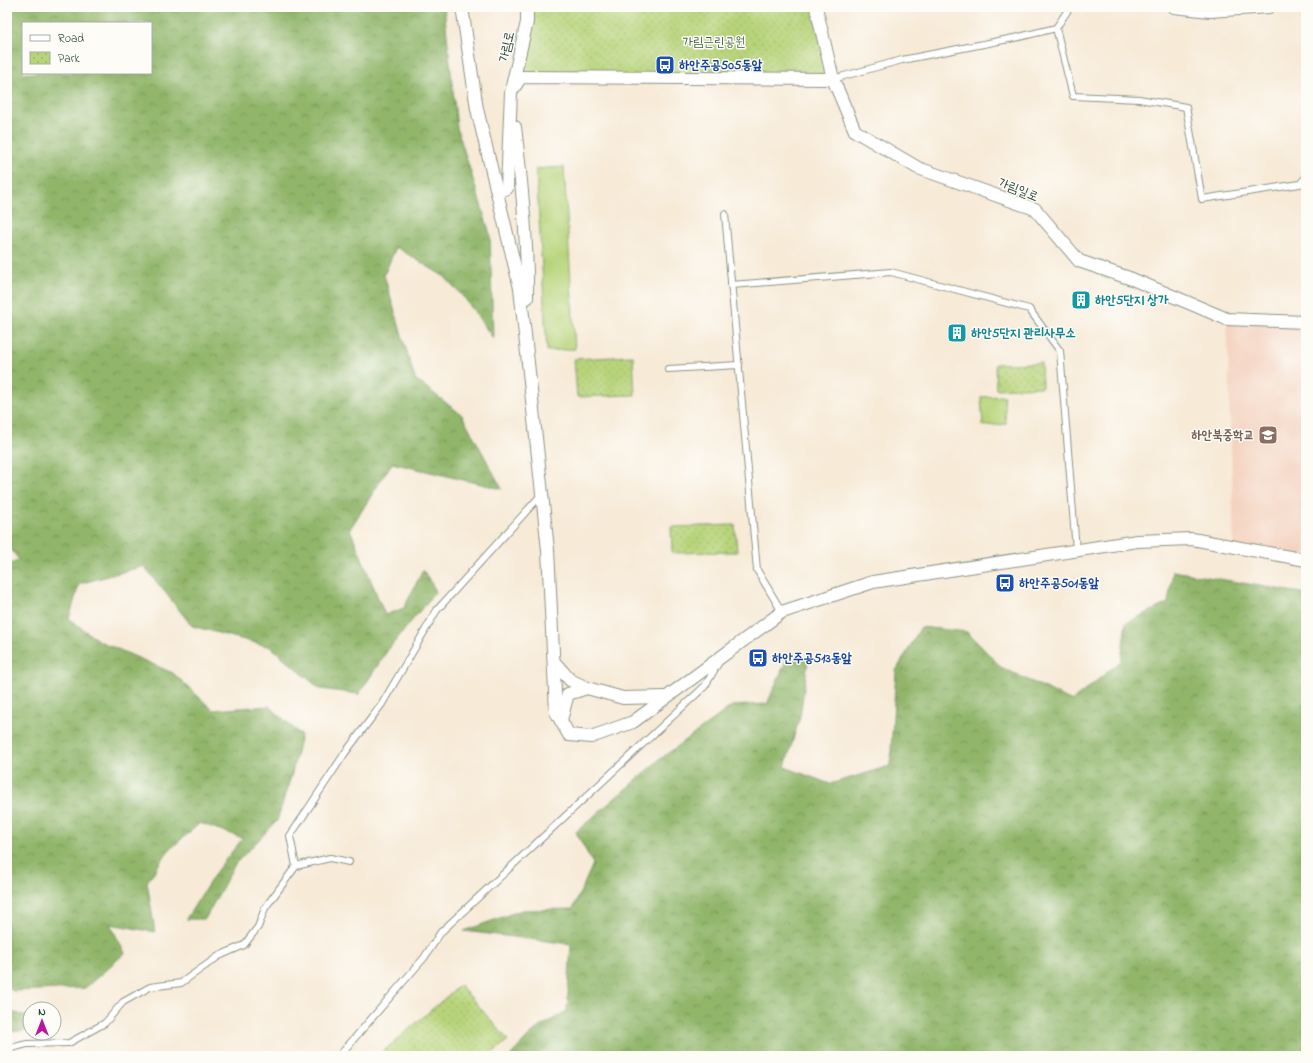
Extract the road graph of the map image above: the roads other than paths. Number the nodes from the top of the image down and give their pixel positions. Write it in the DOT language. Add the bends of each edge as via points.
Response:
graph roads {
  1 [pos="462,7"];
  2 [pos="527,7"];
  3 [pos="816,7"];
  4 [pos="1070,7"];
  5 [pos="1174,7"];
  6 [pos="1269,7"];
  7 [pos="1056,28"];
  8 [pos="834,79"];
  9 [pos="511,92"];
  10 [pos="1306,177"];
  11 [pos="497,192"];
  12 [pos="725,214"];
  13 [pos="731,284"];
  14 [pos="1306,322"];
  15 [pos="526,344"];
  16 [pos="739,365"];
  17 [pos="668,369"];
  18 [pos="542,494"];
  19 [pos="1076,550"];
  20 [pos="1306,560"];
  21 [pos="782,612"];
  22 [pos="724,654"];
  23 [pos="555,663"];
  24 [pos="587,688"];
  25 [pos="666,697"];
  26 [pos="561,720"];
  27 [pos="349,862"];
  28 [pos="296,866"];
  29 [pos="7,1049"];
  30 [pos="339,1056"];
  1 -- 11 [label="street" via="477,109"];
  2 -- 9 [label="street, 가림로" via="527,22"];
  3 -- 8 [label="street, 가림일로"];
  4 -- 7 [label="lane"];
  5 -- 6 [label="street" via="1210,11"];
  7 -- 8 [label="lane" via="902,60"];
  7 -- 10 [label="lane" via="1073,96 1140,99 1186,107 1202,199 1300,184"];
  8 -- 9 [label="street" via="521,76"];
  8 -- 14 [label="street, 가림일로" via="855,131 918,168 1035,209 1079,261 1132,279 1227,319"];
  9 -- 11 [label="street" via="507,188"];
  9 -- 15 [label="street" via="520,164 527,278"];
  11 -- 15 [label="street" via="520,288"];
  12 -- 13 [label="lane"];
  13 -- 16 [label="lane"];
  13 -- 19 [label="lane" via="891,272 1029,309 1060,351"];
  15 -- 18 [label="street"];
  16 -- 17 [label="lane"];
  16 -- 21 [label="lane" via="757,570"];
  18 -- 23 [label="street"];
  18 -- 28 [label="lane" via="437,610 382,704 345,753 290,836"];
  19 -- 20 [label="street" via="1137,541 1192,539"];
  19 -- 21 [label="street" via="873,582"];
  21 -- 22 [label="street"];
  22 -- 25 [label="street"];
  22 -- 30 [label="lane" via="705,686 441,932 424,958"];
  23 -- 24 [label="street" via="570,680"];
  23 -- 26 [label="street" via="556,712"];
  24 -- 25 [label="street" via="624,698"];
  24 -- 26 [label="street" via="568,694"];
  25 -- 26 [label="street" via="633,722 591,737 569,735"];
  27 -- 28 [label="lane" via="330,858"];
  28 -- 29 [label="lane" via="265,908 258,927 244,945 219,956 181,983 150,987 123,1002 105,1023 69,1043 27,1044"];
}
